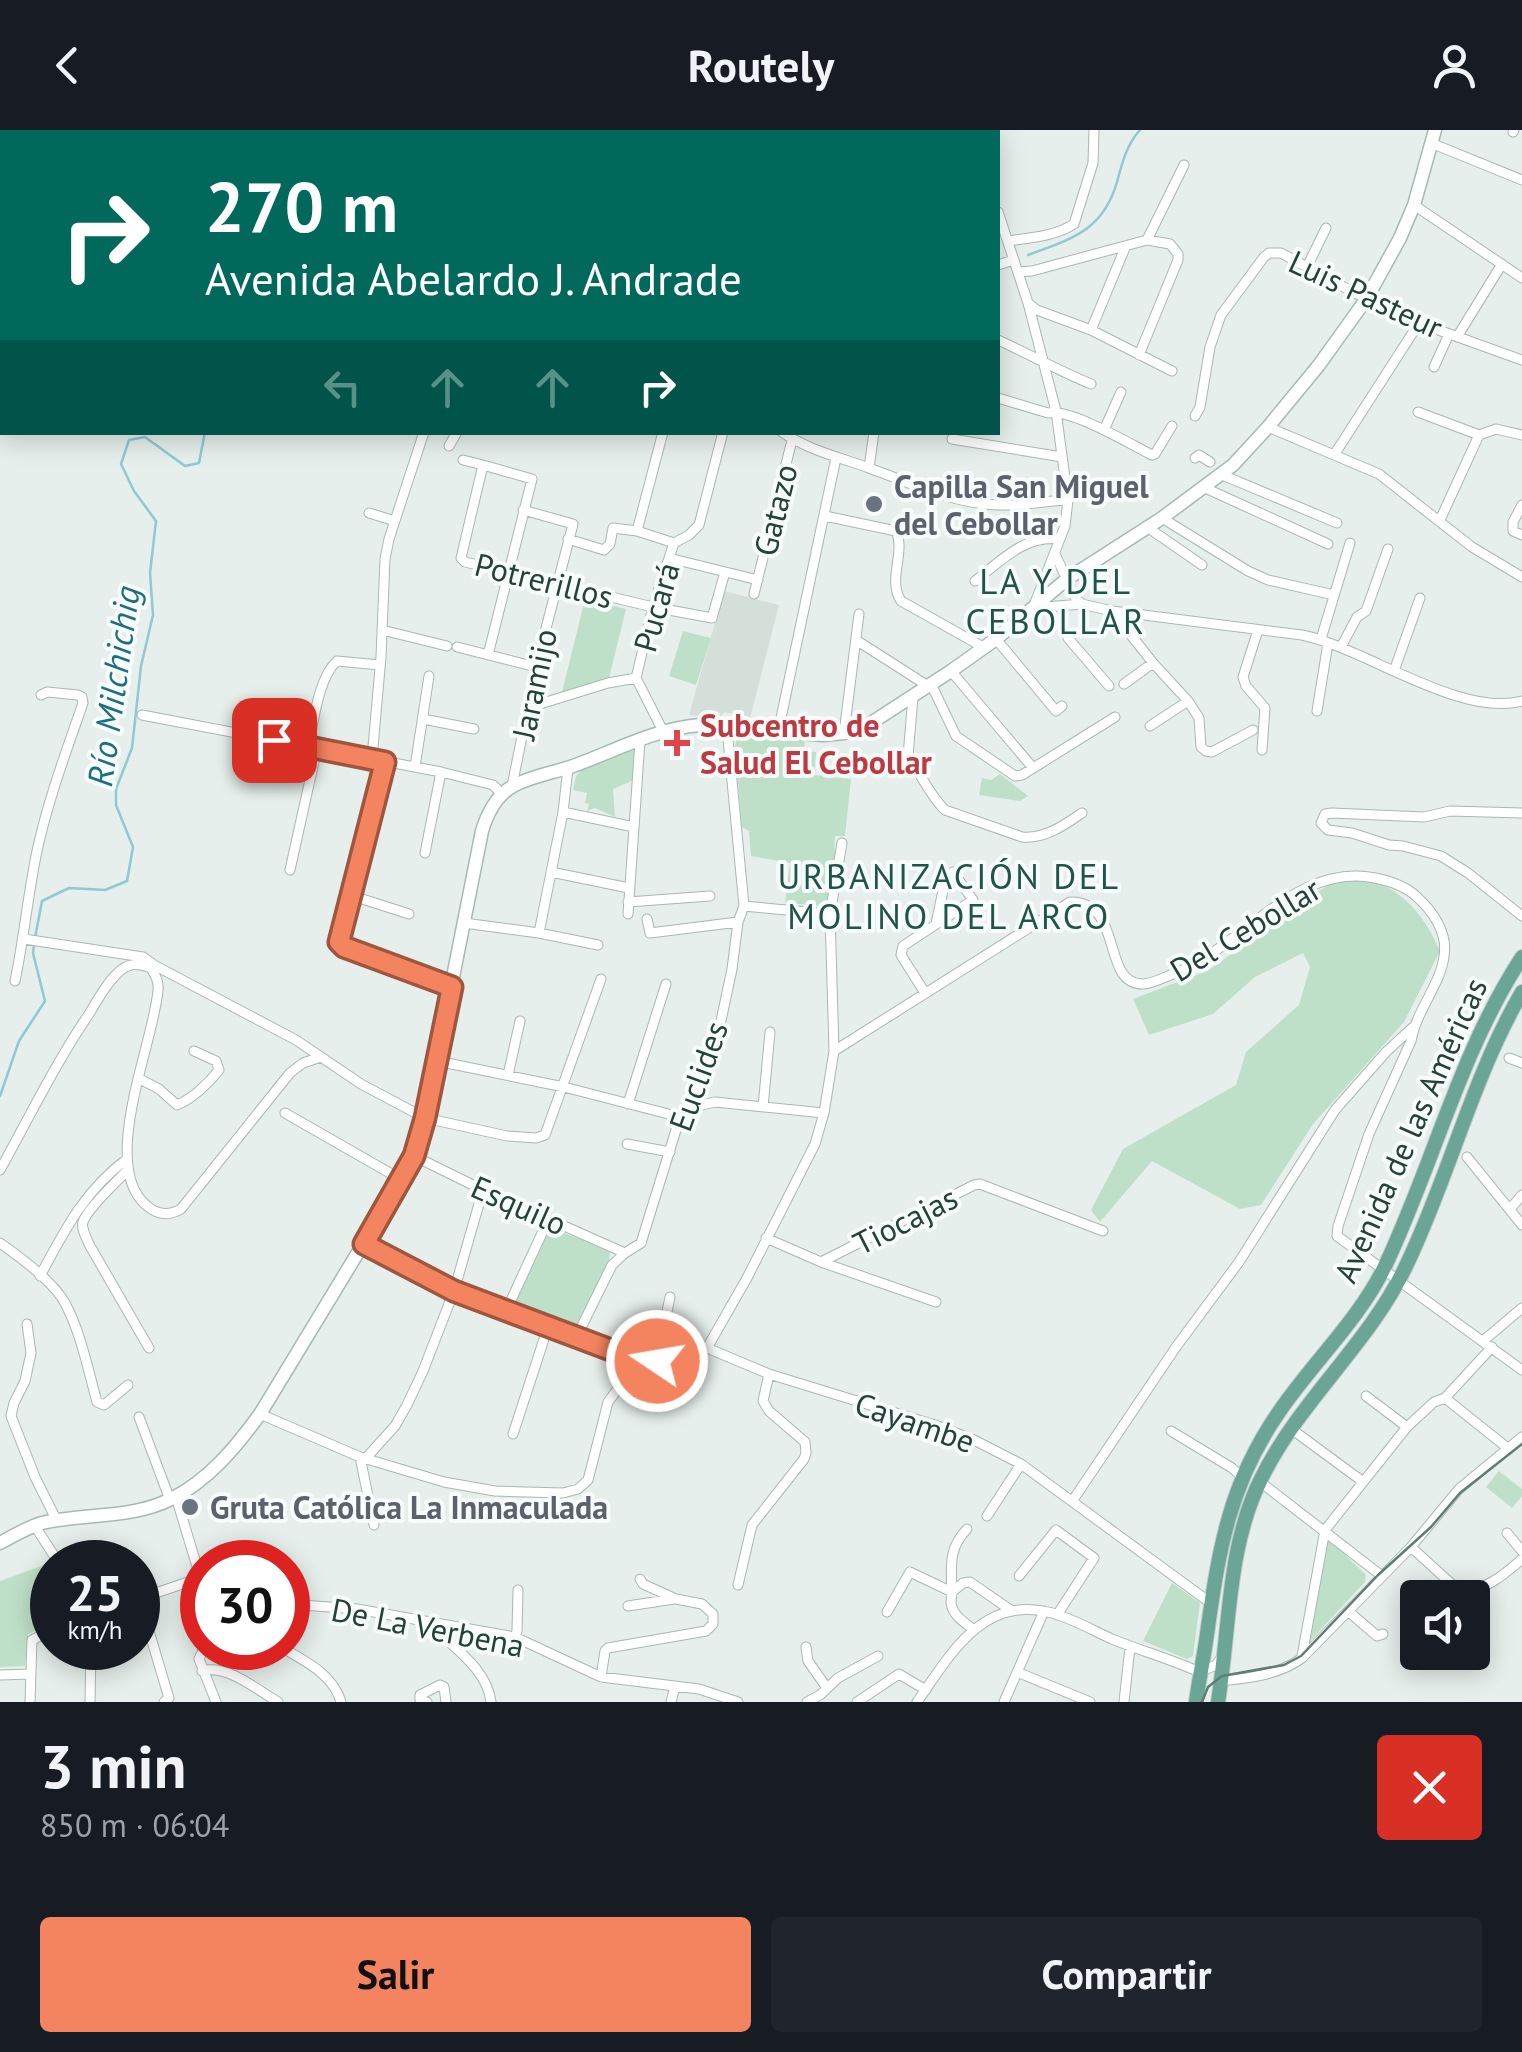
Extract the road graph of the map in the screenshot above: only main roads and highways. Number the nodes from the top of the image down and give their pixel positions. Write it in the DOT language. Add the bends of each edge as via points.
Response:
graph roads {
  1 [pos="1522,957"];
  2 [pos="1522,992"];
  3 [pos="1205,1700"];
  1 -- 3 [label="main road, Avenida de las Américas" via="1474,1044 1384,1270 1280,1410 1242,1477 1223,1534 1205,1647"];
  2 -- 3 [label="main road, Avenida de las Américas" via="1399,1280 1259,1481 1236,1555 1221,1681"];
}
